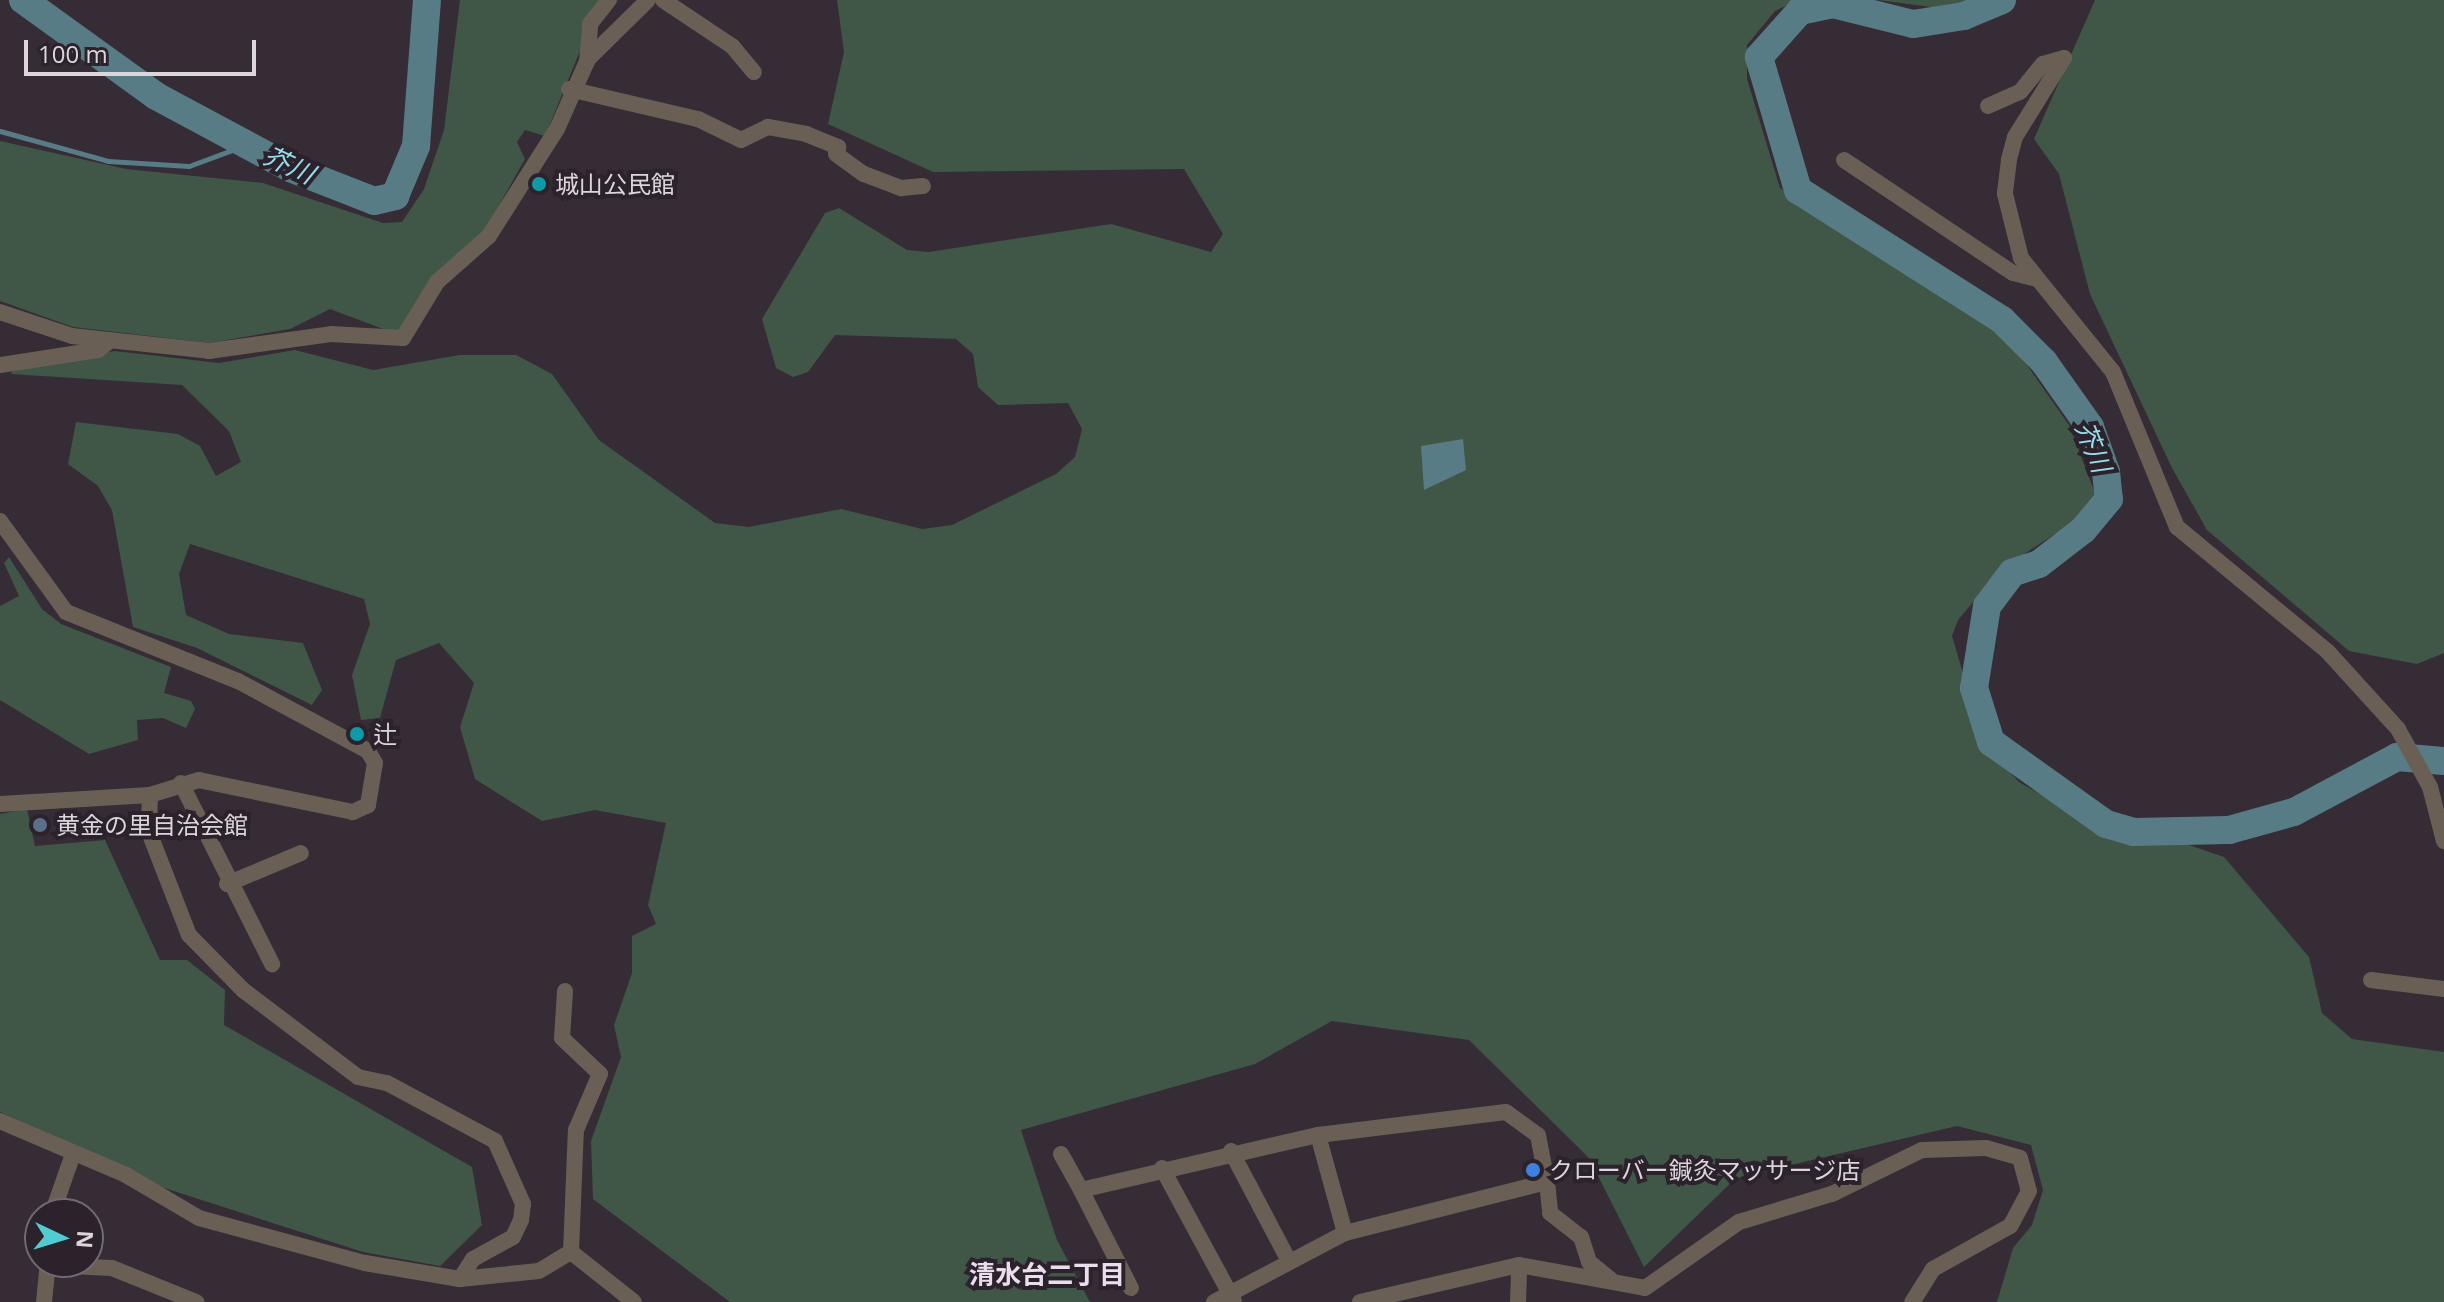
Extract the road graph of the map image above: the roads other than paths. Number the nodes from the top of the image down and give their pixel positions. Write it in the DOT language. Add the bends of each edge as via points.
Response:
graph roads {
  1 [pos="609,0"];
  2 [pos="648,0"];
  3 [pos="663,0"];
  4 [pos="587,62"];
  5 [pos="754,72"];
  6 [pos="569,89"];
  7 [pos="1988,106"];
  8 [pos="1844,160"];
  9 [pos="923,186"];
  10 [pos="2037,279"];
  11 [pos="0,312"];
  12 [pos="111,340"];
  13 [pos="0,365"];
  14 [pos="0,521"];
  15 [pos="181,783"];
  16 [pos="150,795"];
  17 [pos="0,804"];
  18 [pos="2444,841"];
  19 [pos="301,853"];
  20 [pos="227,884"];
  21 [pos="272,964"];
  22 [pos="2371,980"];
  23 [pos="2444,989"];
  24 [pos="565,991"];
  25 [pos="1,1125"];
  26 [pos="1318,1135"];
  27 [pos="1231,1151"];
  28 [pos="73,1154"];
  29 [pos="1061,1154"];
  30 [pos="1162,1168"];
  31 [pos="1547,1182"];
  32 [pos="1081,1190"];
  33 [pos="58,1198"];
  34 [pos="1345,1233"];
  35 [pos="571,1252"];
  36 [pos="1289,1261"];
  37 [pos="1519,1265"];
  38 [pos="104,1267"];
  39 [pos="46,1278"];
  40 [pos="460,1279"];
  41 [pos="1611,1280"];
  42 [pos="1131,1288"];
  43 [pos="1232,1297"];
  44 [pos="44,1302"];
  45 [pos="196,1302"];
  46 [pos="634,1302"];
  47 [pos="1214,1302"];
  48 [pos="1360,1302"];
  49 [pos="1518,1302"];
  50 [pos="1912,1302"];
  1 -- 4 [label="street" via="590,24"];
  2 -- 4 [label="street"];
  3 -- 5 [label="street" via="732,46"];
  4 -- 6 [label="street"];
  6 -- 9 [label="street" via="698,119 741,140 768,127 806,134 838,147 836,154 864,174 901,188"];
  6 -- 12 [label="street" via="557,129 489,236 437,282 403,338 331,334 209,351"];
  7 -- 10 [label="street" via="2020,92 2043,64 2064,58 2015,137 2009,160 2009,222"];
  8 -- 10 [label="street" via="2013,273"];
  10 -- 18 [label="street" via="2089,333 2113,372 2177,527 2328,652 2403,738 2430,787"];
  11 -- 12 [label="street" via="72,336"];
  12 -- 13 [label="street" via="98,350"];
  14 -- 15 [label="street" via="66,612 238,681 368,751 375,763 368,805 353,812"];
  15 -- 16 [label="street"];
  15 -- 20 [label="street"];
  16 -- 17 [label="street"];
  16 -- 40 [label="street" via="149,832 168,895 189,935 243,990 358,1077 387,1083 495,1141 523,1204 521,1220 513,1237 473,1259"];
  19 -- 20 [label="street"];
  20 -- 21 [label="street"];
  22 -- 23 [label="street"];
  24 -- 35 [label="street" via="562,1038 600,1074 576,1130"];
  25 -- 28 [label="street"];
  26 -- 27 [label="street"];
  26 -- 31 [label="street" via="1506,1112 1538,1135"];
  26 -- 34 [label="street"];
  27 -- 30 [label="street"];
  27 -- 36 [label="street"];
  28 -- 33 [label="street"];
  28 -- 40 [label="street" via="199,1218 365,1263"];
  29 -- 32 [label="street"];
  30 -- 32 [label="street"];
  30 -- 43 [label="street"];
  31 -- 34 [label="street"];
  31 -- 41 [label="street" via="1550,1213 1581,1237 1589,1262"];
  32 -- 42 [label="street"];
  34 -- 36 [label="street"];
  35 -- 40 [label="street" via="539,1271"];
  35 -- 46 [label="street"];
  36 -- 43 [label="street"];
  37 -- 41 [label="street"];
  37 -- 48 [label="street"];
  37 -- 49 [label="street"];
  38 -- 45 [label="street"];
  39 -- 44 [label="street"];
  41 -- 50 [label="street" via="1645,1288 1739,1222 1832,1194 1922,1150 1986,1148 2020,1158 2029,1191 2010,1226 1933,1269"];
  43 -- 47 [label="street"];
}
